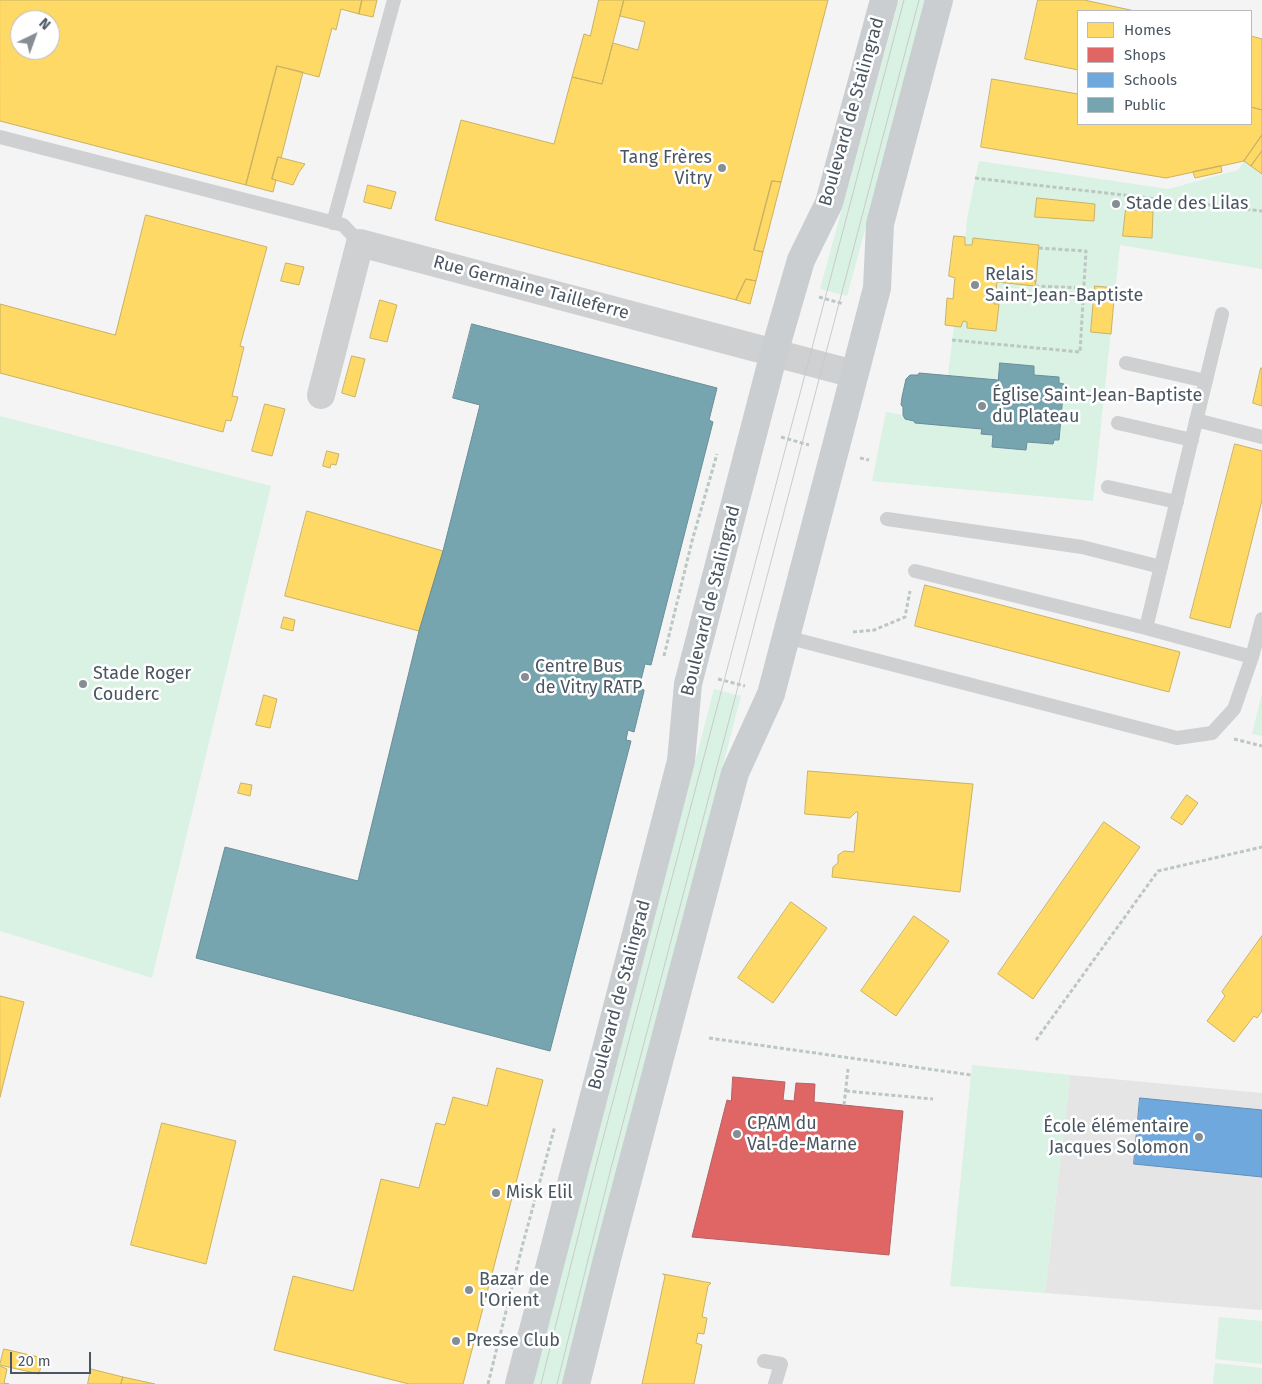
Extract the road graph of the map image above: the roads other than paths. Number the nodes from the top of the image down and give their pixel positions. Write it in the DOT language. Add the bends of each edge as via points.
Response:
graph roads {
  1 [pos="394,0"];
  2 [pos="884,0"];
  3 [pos="939,0"];
  4 [pos="0,137"];
  5 [pos="333,223"];
  6 [pos="360,242"];
  7 [pos="1222,314"];
  8 [pos="774,353"];
  9 [pos="1126,363"];
  10 [pos="854,374"];
  11 [pos="1206,381"];
  12 [pos="321,395"];
  13 [pos="1196,420"];
  14 [pos="1118,423"];
  15 [pos="1262,437"];
  16 [pos="1192,440"];
  17 [pos="1108,486"];
  18 [pos="1177,502"];
  19 [pos="887,520"];
  20 [pos="1161,567"];
  21 [pos="914,570"];
  22 [pos="1262,619"];
  23 [pos="1146,628"];
  24 [pos="786,637"];
  25 [pos="1252,657"];
  26 [pos="764,1361"];
  27 [pos="519,1384"];
  28 [pos="576,1384"];
  29 [pos="775,1384"];
  1 -- 5 [label="lane"];
  2 -- 8 [label="main road, Boulevard de Stalingrad" via="829,203 801,260"];
  3 -- 10 [label="main road" via="880,224 877,288"];
  4 -- 5 [label="lane"];
  5 -- 6 [label="lane" via="343,225"];
  6 -- 8 [label="street, Rue Germaine Tailleferre"];
  6 -- 12 [label="street"];
  7 -- 11 [label="lane"];
  8 -- 10 [label="street, Rue Germaine Tailleferre"];
  8 -- 27 [label="main road, Boulevard de Stalingrad" via="688,684 681,761"];
  9 -- 11 [label="lane"];
  10 -- 24 [label="main road"];
  11 -- 13 [label="lane"];
  13 -- 15 [label="lane"];
  13 -- 16 [label="lane"];
  14 -- 16 [label="lane"];
  16 -- 18 [label="lane"];
  17 -- 18 [label="lane"];
  18 -- 20 [label="lane"];
  19 -- 20 [label="lane" via="1082,548"];
  20 -- 23 [label="lane"];
  21 -- 23 [label="lane"];
  22 -- 25 [label="lane"];
  23 -- 25 [label="lane"];
  24 -- 25 [label="lane" via="1177,738 1212,733 1234,709"];
  24 -- 28 [label="main road" via="771,694 734,773"];
  26 -- 29 [label="lane" via="781,1364"];
}
